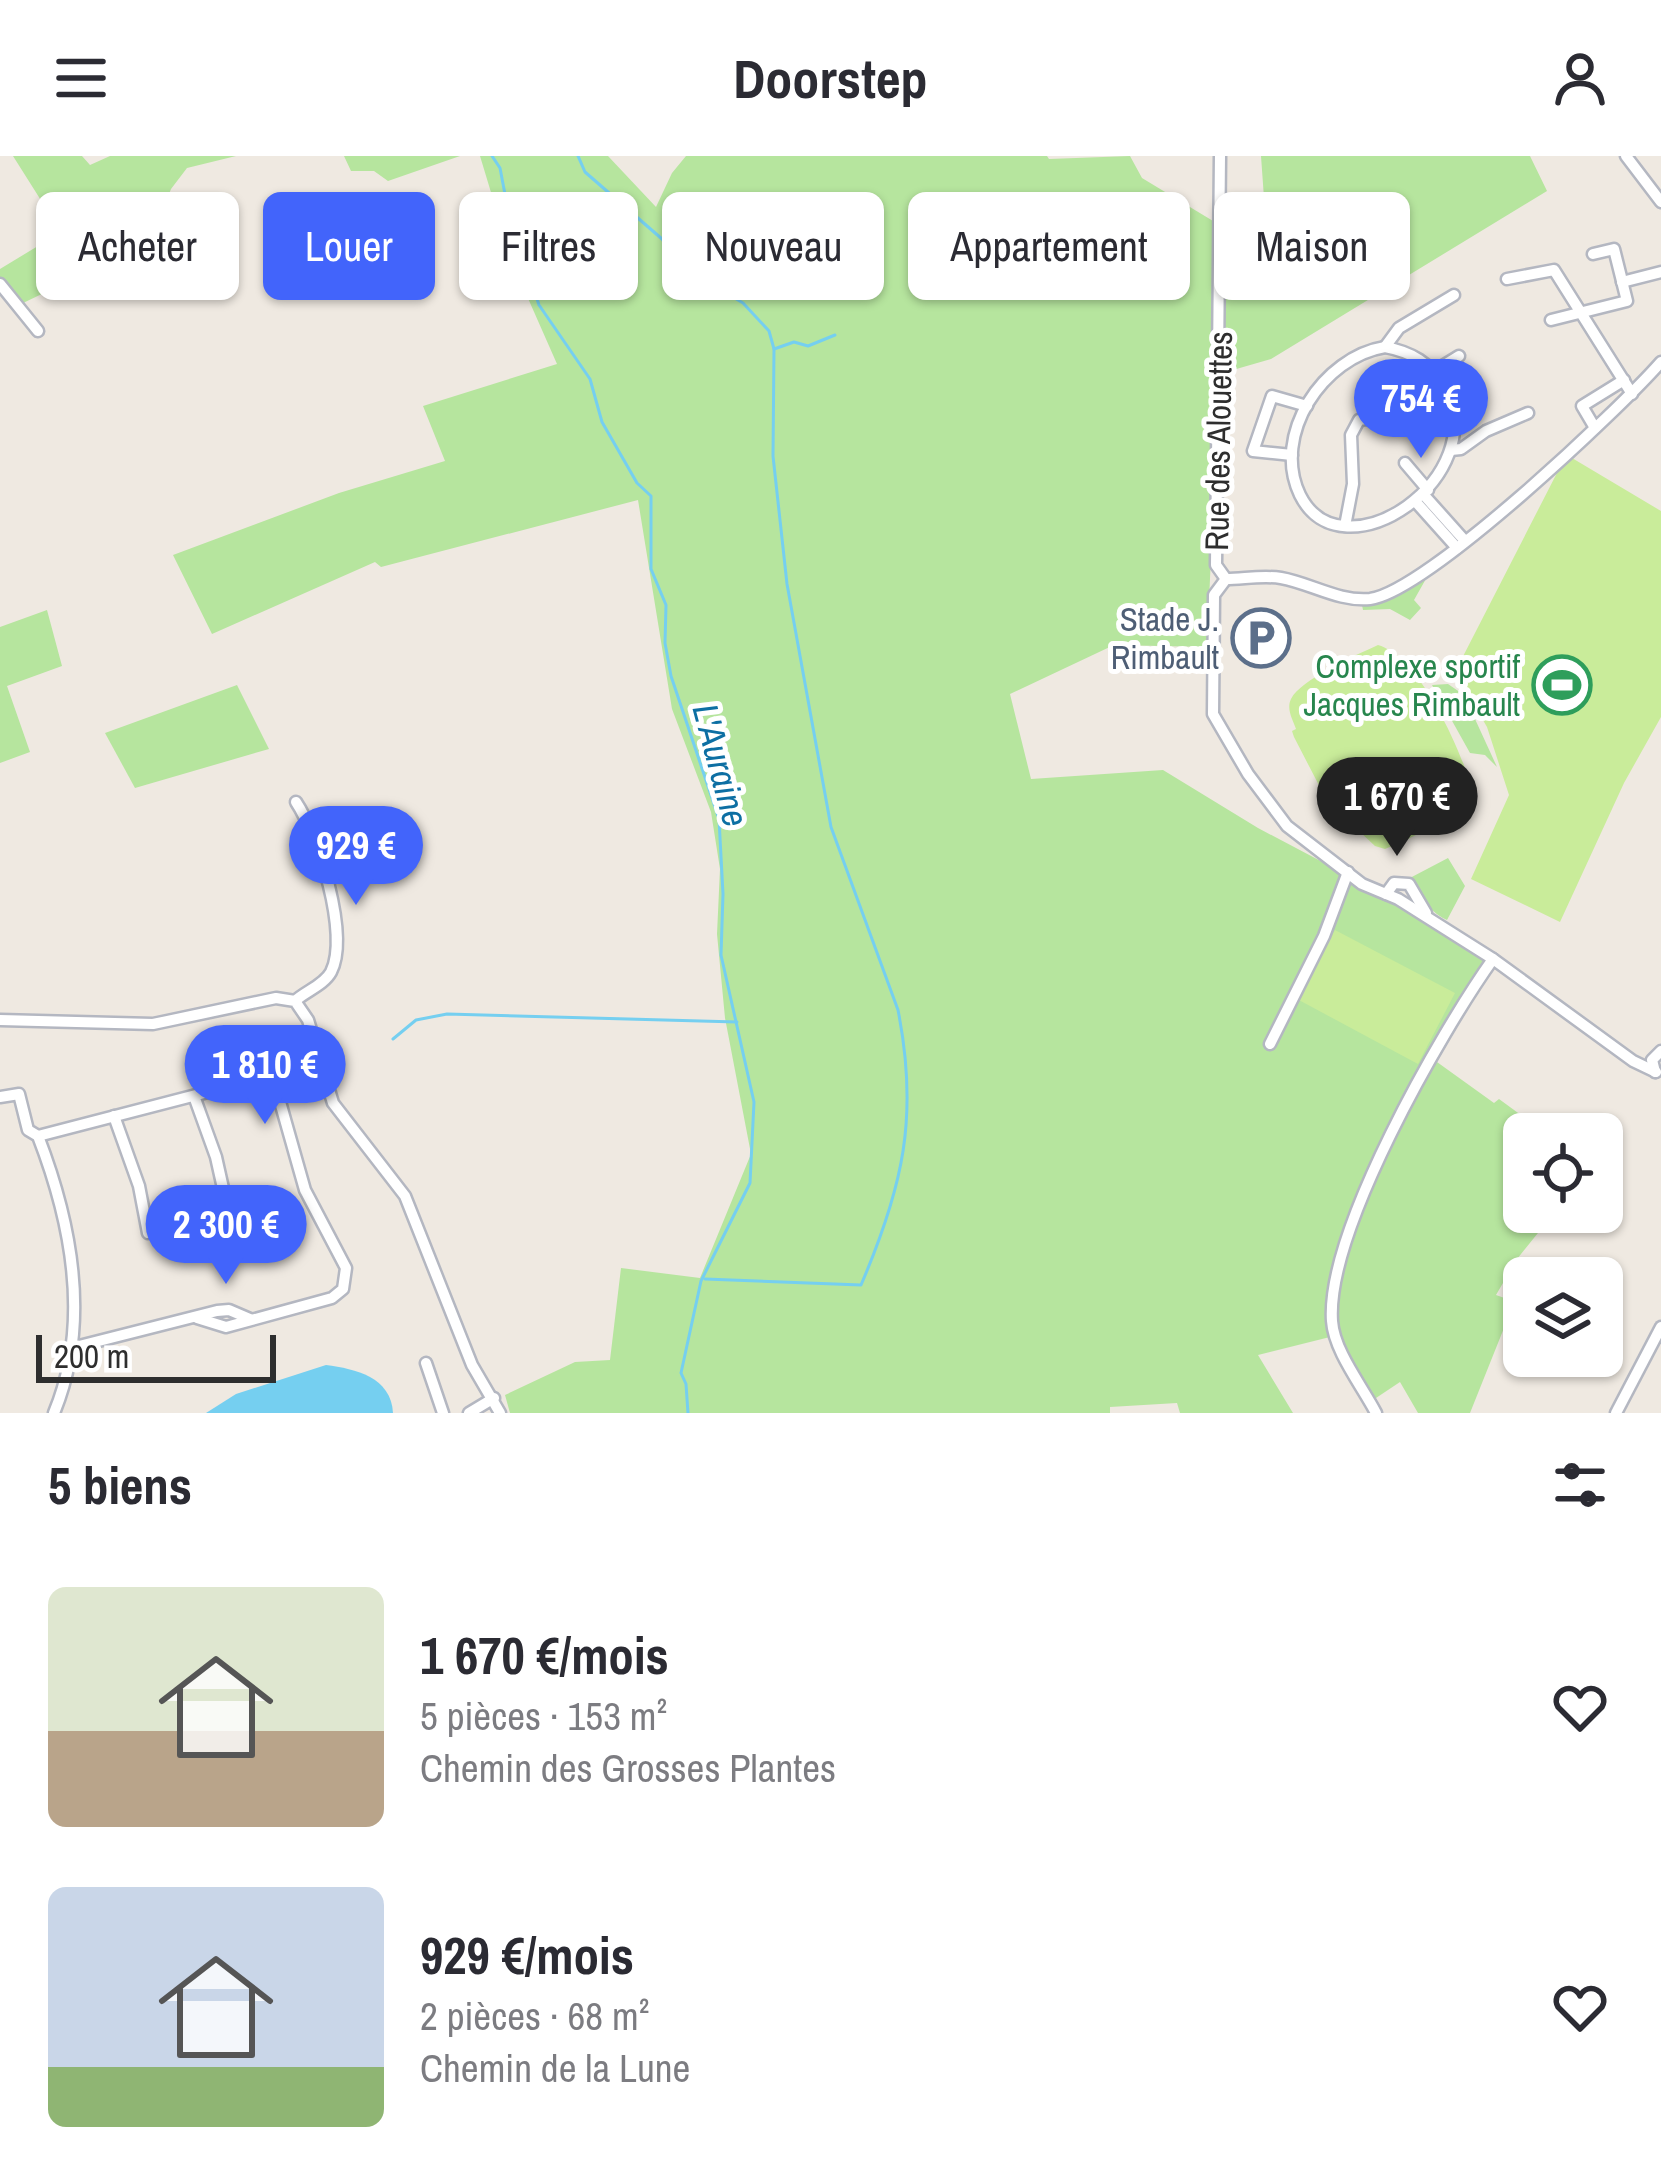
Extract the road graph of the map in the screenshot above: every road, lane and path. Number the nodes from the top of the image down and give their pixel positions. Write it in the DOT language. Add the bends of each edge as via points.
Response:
graph roads {
  1 [pos="1220,156"];
  2 [pos="1626,156"];
  3 [pos="1661,202"];
  4 [pos="1593,254"];
  5 [pos="1661,272"];
  6 [pos="1507,279"];
  7 [pos="1622,282"];
  8 [pos="0,284"];
  9 [pos="1454,295"];
  10 [pos="1581,313"];
  11 [pos="1551,320"];
  12 [pos="38,331"];
  13 [pos="1385,347"];
  14 [pos="1459,356"];
  15 [pos="1661,362"];
  16 [pos="1435,374"];
  17 [pos="1624,380"];
  18 [pos="1632,394"];
  19 [pos="1307,406"];
  20 [pos="1528,413"];
  21 [pos="1595,428"];
  22 [pos="1451,450"];
  23 [pos="1292,455"];
  24 [pos="1405,463"];
  25 [pos="1422,495"];
  26 [pos="1345,526"];
  27 [pos="1461,544"];
  28 [pos="1226,579"];
  29 [pos="296,802"];
  30 [pos="1348,872"];
  31 [pos="1386,894"];
  32 [pos="1427,916"];
  33 [pos="1493,959"];
  34 [pos="295,1001"];
  35 [pos="0,1019"];
  36 [pos="1270,1043"];
  37 [pos="1657,1064"];
  38 [pos="194,1096"];
  39 [pos="0,1097"];
  40 [pos="114,1116"];
  41 [pos="38,1136"];
  42 [pos="1661,1328"];
  43 [pos="75,1347"];
  44 [pos="426,1364"];
  45 [pos="494,1398"];
  46 [pos="54,1413"];
  47 [pos="443,1413"];
  48 [pos="469,1413"];
  49 [pos="500,1413"];
  50 [pos="1376,1413"];
  51 [pos="1616,1413"];
  1 -- 28 [label="street, Rue des Alouettes" via="1216,565"];
  2 -- 3 [label="street"];
  4 -- 7 [label="street" via="1614,248"];
  5 -- 7 [label="street"];
  6 -- 10 [label="street" via="1554,270"];
  7 -- 10 [label="street" via="1627,301"];
  8 -- 12 [label="street"];
  9 -- 13 [label="street" via="1400,328"];
  10 -- 11 [label="street"];
  10 -- 17 [label="street"];
  13 -- 16 [label="street" via="1411,354"];
  13 -- 19 [label="street" via="1340,366"];
  14 -- 16 [label="street"];
  15 -- 18 [label="street"];
  16 -- 22 [label="street" via="1451,407"];
  16 -- 26 [label="street" via="1352,428"];
  17 -- 18 [label="street"];
  17 -- 21 [label="street" via="1582,406"];
  18 -- 21 [label="street"];
  19 -- 23 [label="street"];
  19 -- 23 [label="street" via="1272,396 1253,452"];
  20 -- 22 [label="street"];
  21 -- 27 [label="street"];
  22 -- 25 [label="street"];
  23 -- 26 [label="street" via="1305,503"];
  24 -- 25 [label="street"];
  25 -- 26 [label="street" via="1372,523"];
  25 -- 27 [label="street"];
  27 -- 28 [label="street" via="1373,598 1280,578"];
  28 -- 30 [label="street" via="1214,595 1210,696 1220,730 1287,826"];
  29 -- 34 [label="street" via="327,869 334,958 327,977"];
  30 -- 31 [label="street"];
  30 -- 36 [label="street"];
  31 -- 32 [label="street"];
  31 -- 32 [label="street" via="1394,883 1409,884"];
  32 -- 33 [label="street"];
  33 -- 37 [label="street" via="1633,1061"];
  33 -- 50 [label="street" via="1406,1102 1347,1237 1331,1318"];
  34 -- 35 [label="street" via="153,1024"];
  34 -- 45 [label="street" via="333,1103 405,1196 472,1365"];
  38 -- 40 [label="street"];
  38 -- 40 [label="street" via="229,1214 148,1233"];
  38 -- 43 [label="street" via="258,1079 275,1084 305,1190 346,1268 343,1289 218,1328 197,1318"];
  39 -- 41 [label="street" via="19,1094 28,1130"];
  40 -- 41 [label="street"];
  41 -- 43 [label="street" via="74,1280"];
  42 -- 51 [label="street"];
  43 -- 46 [label="street"];
  44 -- 47 [label="street"];
  45 -- 48 [label="street"];
  45 -- 49 [label="street"];
}
